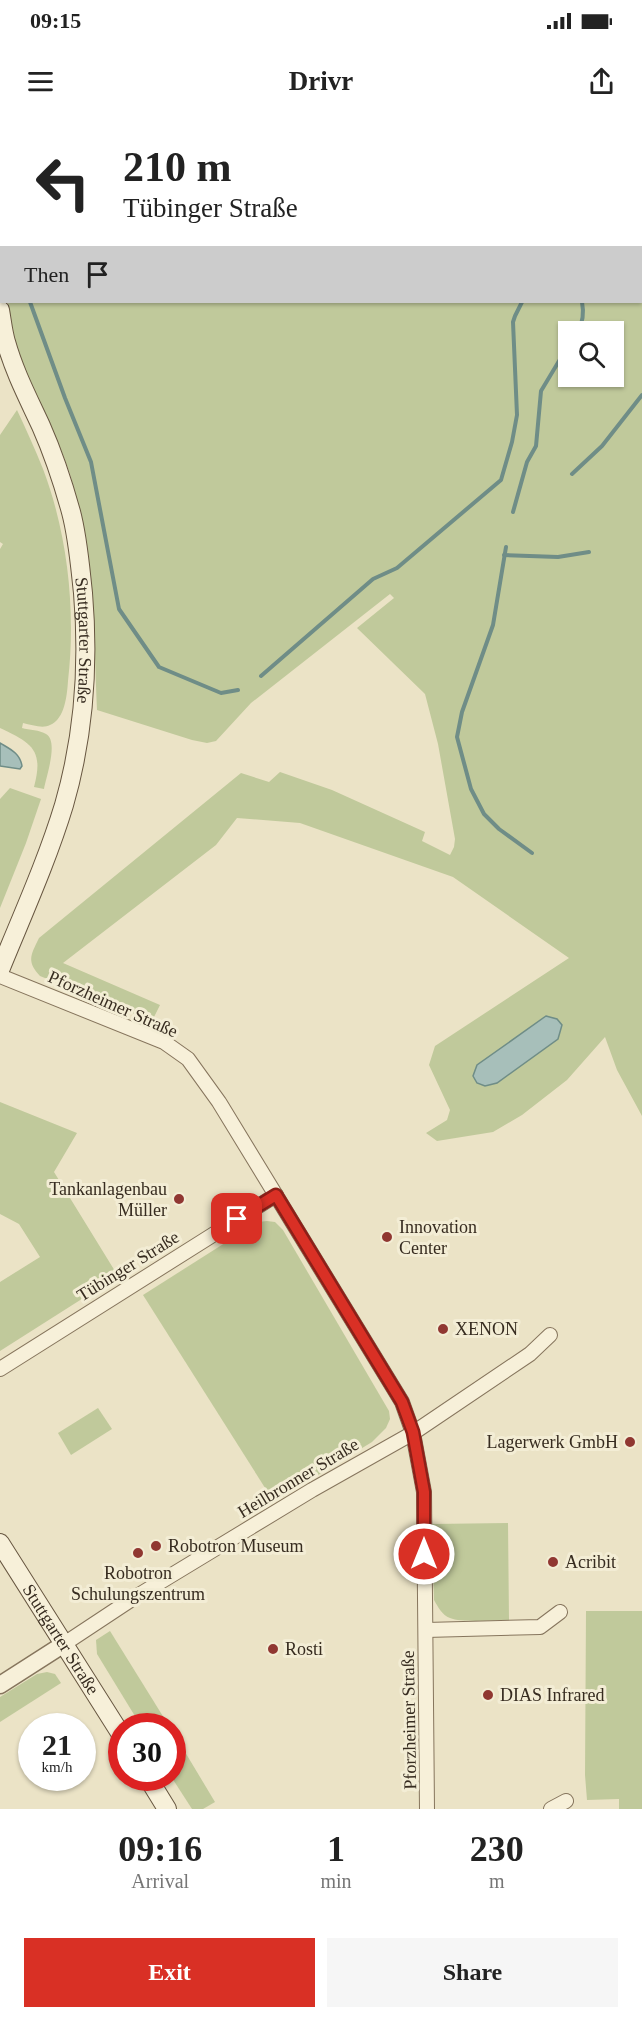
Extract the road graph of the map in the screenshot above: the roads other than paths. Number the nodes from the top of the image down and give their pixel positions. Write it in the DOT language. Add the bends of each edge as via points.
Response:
graph roads {
  1 [pos="0,310"];
  2 [pos="0,970"];
  3 [pos="0,976"];
  4 [pos="276,1195"];
  5 [pos="550,1335"];
  6 [pos="0,1369"];
  7 [pos="413,1432"];
  8 [pos="0,1543"];
  9 [pos="560,1612"];
  10 [pos="426,1630"];
  11 [pos="64,1644"];
  12 [pos="0,1685"];
  13 [pos="108,1714"];
  14 [pos="156,1791"];
  15 [pos="566,1801"];
  16 [pos="167,1809"];
  17 [pos="427,1809"];
  18 [pos="551,1809"];
  1 -- 2 [label="main road, Stuttgarter Straße" via="5,340 57,467 71,513 80,561 86,648 73,768 45,859"];
  3 -- 4 [label="street, Pforzheimer Straße" via="164,1042 188,1059"];
  4 -- 6 [label="street, Tübinger Straße"];
  4 -- 7 [label="street, Pforzheimer Straße" via="402,1402"];
  5 -- 7 [label="street, Heilbronner Straße" via="530,1354"];
  7 -- 10 [label="street, Pforzheimer Straße" via="424,1492"];
  7 -- 11 [label="street, Heilbronner Straße"];
  8 -- 11 [label="main road, Stuttgarter Straße"];
  9 -- 10 [label="street, Pforzheimer Straße" via="540,1627"];
  10 -- 17 [label="street, Pforzheimer Straße"];
  11 -- 12 [label="street, Heilbronner Straße"];
  11 -- 13 [label="main road, Stuttgarter Straße"];
  14 -- 16 [label="main road"];
  15 -- 18 [label="street"];
}
